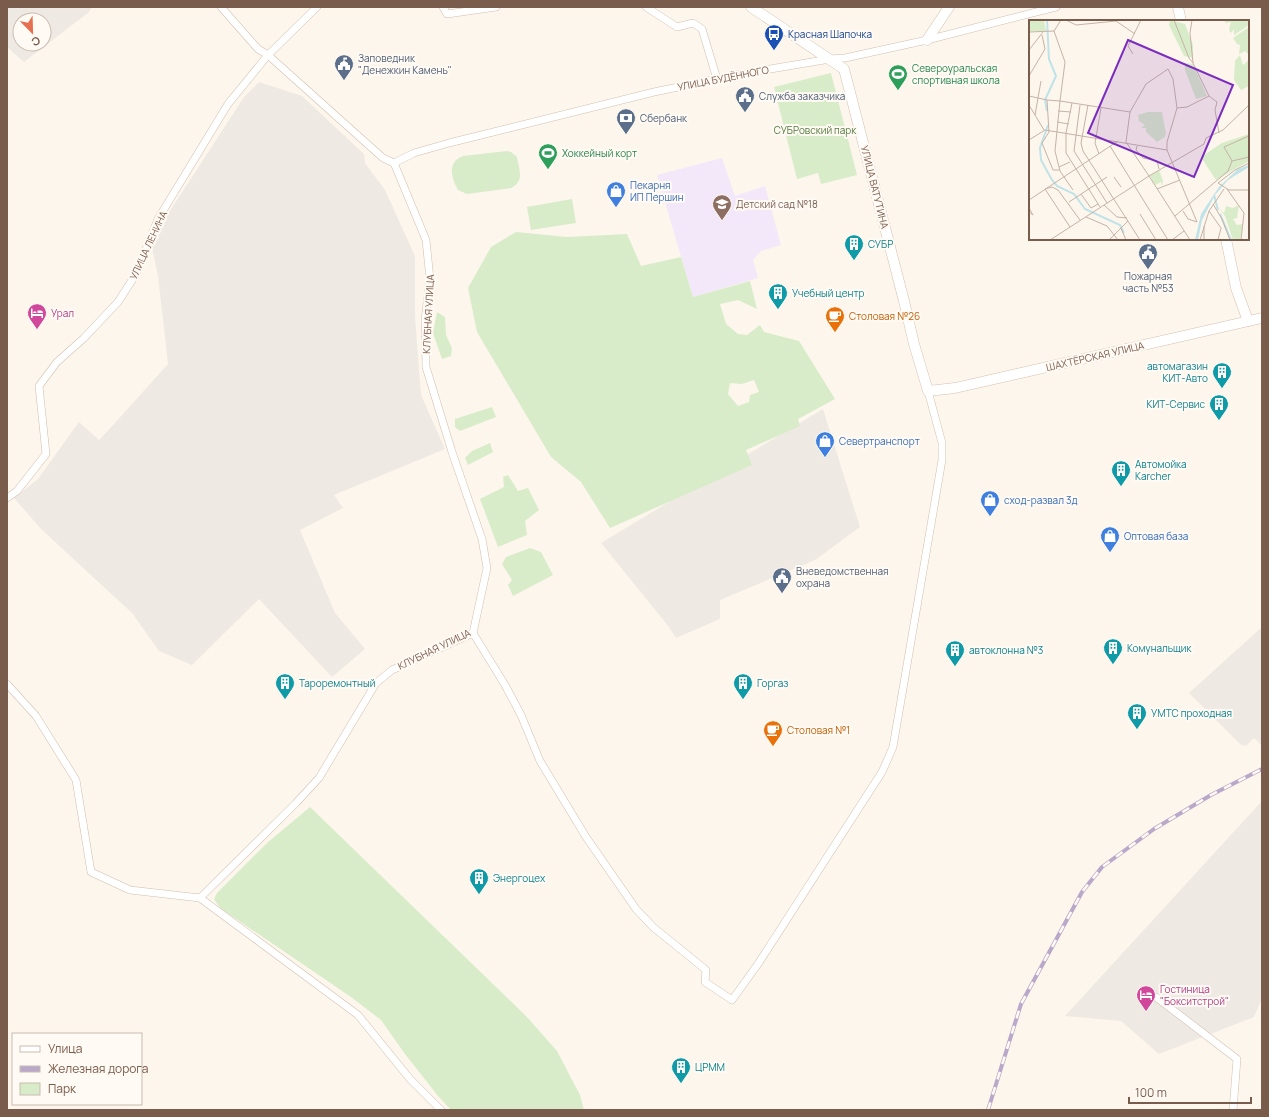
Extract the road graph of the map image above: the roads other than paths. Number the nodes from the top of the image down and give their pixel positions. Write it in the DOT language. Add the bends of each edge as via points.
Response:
graph roads {
  1 [pos="221,7"];
  2 [pos="317,7"];
  3 [pos="496,7"];
  4 [pos="646,7"];
  5 [pos="751,7"];
  6 [pos="949,7"];
  7 [pos="1056,7"];
  8 [pos="1178,7"];
  9 [pos="445,10"];
  10 [pos="1181,20"];
  11 [pos="927,40"];
  12 [pos="268,55"];
  13 [pos="830,58"];
  14 [pos="717,79"];
  15 [pos="394,163"];
  16 [pos="1226,240"];
  17 [pos="1262,318"];
  18 [pos="1248,321"];
  19 [pos="928,391"];
  20 [pos="7,498"];
  21 [pos="473,633"];
  22 [pos="7,684"];
  23 [pos="200,898"];
  24 [pos="1156,997"];
  25 [pos="441,1110"];
  26 [pos="1233,1110"];
  1 -- 12 [label="street" via="258,49"];
  2 -- 12 [label="street, УЛИЦА ЛЕНИНА"];
  3 -- 9 [label="street"];
  4 -- 14 [label="street" via="677,27 693,23 702,29"];
  5 -- 13 [label="main road, УЛИЦА ВАТУТИНА"];
  6 -- 11 [label="main road"];
  7 -- 11 [label="street, УЛИЦА БУДЁННОГО"];
  8 -- 10 [label="main road"];
  11 -- 13 [label="street, УЛИЦА БУДЁННОГО" via="845,58"];
  12 -- 15 [label="street" via="382,158"];
  12 -- 20 [label="street, УЛИЦА ЛЕНИНА" via="228,104 204,142 158,219 136,274 118,302 58,362 39,386 46,454 17,491"];
  13 -- 14 [label="street, УЛИЦА БУДЁННОГО"];
  13 -- 19 [label="main road, УЛИЦА ВАТУТИНА" via="844,68"];
  14 -- 15 [label="street, УЛИЦА БУДЁННОГО" via="449,143 414,153"];
  15 -- 21 [label="street, КЛУБНАЯ УЛИЦА" via="426,240 430,279 425,320 426,367 482,539 488,568"];
  16 -- 18 [label="main road" via="1236,288"];
  17 -- 18 [label="main road, ШАХТЁРСКАЯ УЛИЦА"];
  18 -- 19 [label="main road, ШАХТЁРСКАЯ УЛИЦА" via="955,388"];
  19 -- 21 [label="street" via="942,443 942,460 893,747 882,772 732,1000 705,982 706,970 653,927 636,909 586,837 540,761 512,697"];
  21 -- 23 [label="street, КЛУБНАЯ УЛИЦА" via="392,670 376,683 319,778"];
  22 -- 23 [label="street" via="36,716 76,780 92,872 130,890"];
  23 -- 25 [label="street" via="358,1015 410,1079"];
  24 -- 26 [label="street" via="1237,1059"];
}
